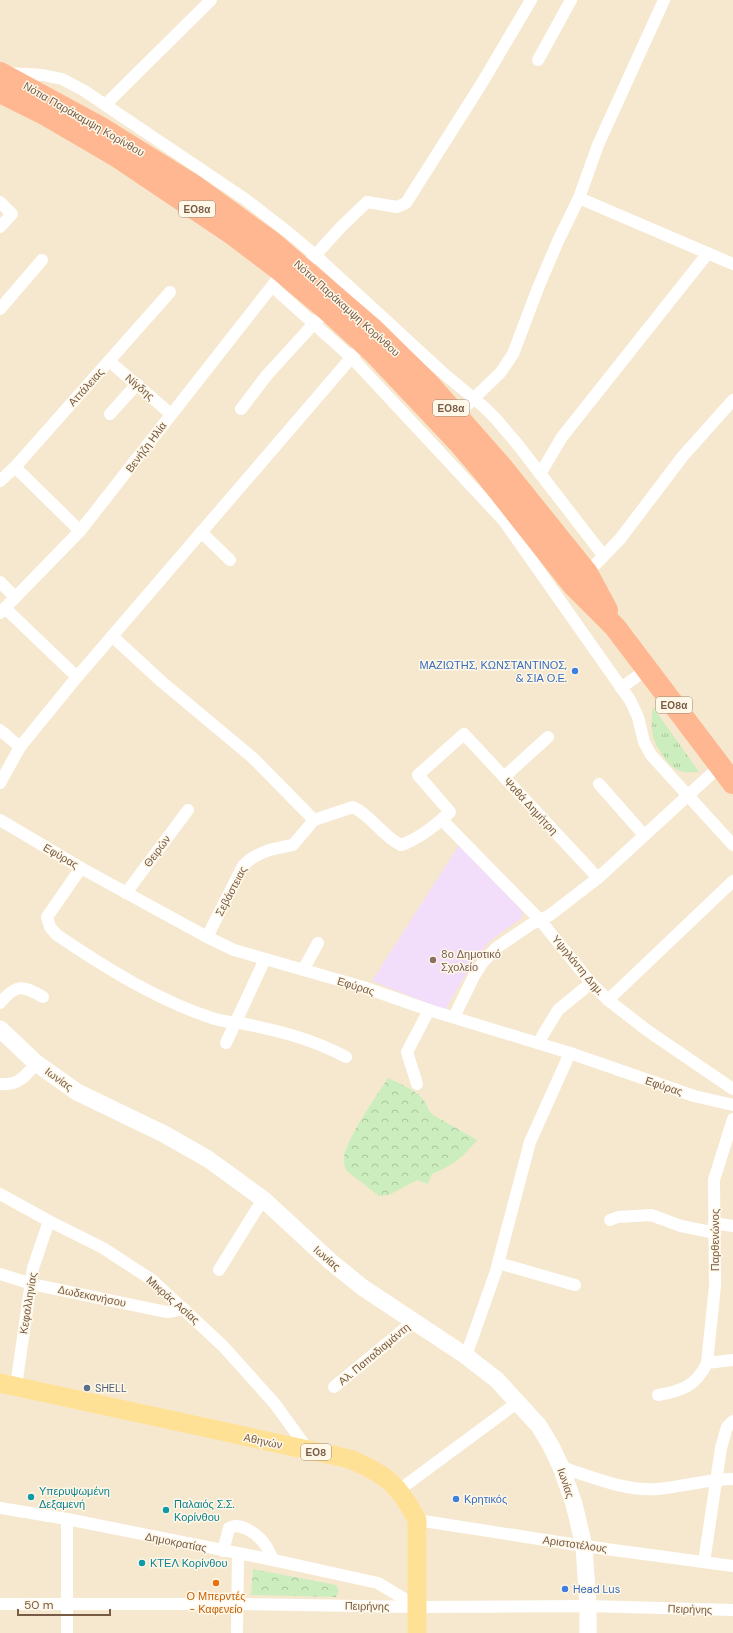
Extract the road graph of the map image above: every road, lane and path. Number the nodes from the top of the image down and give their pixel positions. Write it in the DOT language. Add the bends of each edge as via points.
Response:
graph roads {
  1 [pos="210,0"];
  2 [pos="531,0"];
  3 [pos="571,0"];
  4 [pos="664,0"];
  5 [pos="538,60"];
  6 [pos="0,79"];
  7 [pos="106,104"];
  8 [pos="159,152"];
  9 [pos="579,198"];
  10 [pos="0,202"];
  11 [pos="0,227"];
  12 [pos="708,253"];
  13 [pos="42,260"];
  14 [pos="309,262"];
  15 [pos="733,264"];
  16 [pos="277,279"];
  17 [pos="170,292"];
  18 [pos="0,309"];
  19 [pos="320,317"];
  20 [pos="368,337"];
  21 [pos="109,361"];
  22 [pos="137,384"];
  23 [pos="733,400"];
  24 [pos="470,403"];
  25 [pos="241,409"];
  26 [pos="110,414"];
  27 [pos="171,414"];
  28 [pos="15,467"];
  29 [pos="540,474"];
  30 [pos="0,481"];
  31 [pos="510,517"];
  32 [pos="80,531"];
  33 [pos="201,532"];
  34 [pos="603,555"];
  35 [pos="230,560"];
  36 [pos="587,573"];
  37 [pos="0,582"];
  38 [pos="16,597"];
  39 [pos="2,611"];
  40 [pos="615,627"];
  41 [pos="112,636"];
  42 [pos="647,669"];
  43 [pos="77,677"];
  44 [pos="621,688"];
  45 [pos="0,730"];
  46 [pos="548,737"];
  47 [pos="20,747"];
  48 [pos="720,766"];
  49 [pos="504,777"];
  50 [pos="0,783"];
  51 [pos="733,783"];
  52 [pos="599,784"];
  53 [pos="688,795"];
  54 [pos="188,810"];
  55 [pos="314,820"];
  56 [pos="442,820"];
  57 [pos="2,825"];
  58 [pos="644,836"];
  59 [pos="733,845"];
  60 [pos="81,868"];
  61 [pos="598,878"];
  62 [pos="733,881"];
  63 [pos="126,893"];
  64 [pos="540,920"];
  65 [pos="207,937"];
  66 [pos="318,943"];
  67 [pos="265,959"];
  68 [pos="303,970"];
  69 [pos="591,983"];
  70 [pos="43,996"];
  71 [pos="608,1000"];
  72 [pos="0,1003"];
  73 [pos="429,1010"];
  74 [pos="454,1016"];
  75 [pos="235,1022"];
  76 [pos="0,1029"];
  77 [pos="226,1043"];
  78 [pos="538,1043"];
  79 [pos="570,1052"];
  80 [pos="346,1057"];
  81 [pos="36,1063"];
  82 [pos="0,1084"];
  83 [pos="417,1084"];
  84 [pos="733,1089"];
  85 [pos="733,1105"];
  86 [pos="733,1119"];
  87 [pos="0,1194"];
  88 [pos="263,1199"];
  89 [pos="610,1220"];
  90 [pos="49,1221"];
  91 [pos="733,1226"];
  92 [pos="714,1228"];
  93 [pos="498,1263"];
  94 [pos="219,1270"];
  95 [pos="0,1274"];
  96 [pos="32,1284"];
  97 [pos="575,1286"];
  98 [pos="184,1309"];
  99 [pos="414,1321"];
  100 [pos="466,1356"];
  101 [pos="733,1360"];
  102 [pos="707,1363"];
  103 [pos="8,1385"];
  104 [pos="334,1387"];
  105 [pos="658,1395"];
  106 [pos="518,1402"];
  107 [pos="733,1421"];
  108 [pos="309,1451"];
  109 [pos="561,1467"];
  110 [pos="716,1479"];
  111 [pos="733,1480"];
  112 [pos="399,1490"];
  113 [pos="0,1508"];
  114 [pos="67,1519"];
  115 [pos="417,1520"];
  116 [pos="584,1546"];
  117 [pos="223,1551"];
  118 [pos="238,1554"];
  119 [pos="273,1560"];
  120 [pos="704,1562"];
  121 [pos="733,1566"];
  122 [pos="0,1604"];
  123 [pos="67,1604"];
  124 [pos="238,1604"];
  125 [pos="588,1606"];
  126 [pos="417,1607"];
  127 [pos="733,1610"];
  128 [pos="67,1633"];
  129 [pos="238,1633"];
  130 [pos="417,1633"];
  131 [pos="588,1633"];
  1 -- 7 [label="street"];
  2 -- 14 [label="street" via="406,204 397,207 367,202"];
  3 -- 5 [label="street"];
  4 -- 9 [label="street" via="598,144"];
  6 -- 7 [label="street" via="43,74 62,79"];
  6 -- 8 [label="highway, Νότια Παράκαμψη Κορίνθου / ΕΟ8α"];
  6 -- 16 [label="highway, Νότια Παράκαμψη Κορίνθου / ΕΟ8α" via="46,115 118,157 231,233"];
  7 -- 8 [label="street"];
  8 -- 14 [label="highway, Νότια Παράκαμψη Κορίνθου / ΕΟ8α" via="242,220"];
  9 -- 12 [label="street"];
  9 -- 24 [label="street" via="538,288 513,354 501,372"];
  10 -- 11 [label="street" via="12,214"];
  12 -- 15 [label="street"];
  12 -- 29 [label="street" via="562,438"];
  13 -- 18 [label="street"];
  14 -- 20 [label="highway, Νότια Παράκαμψη Κορίνθου / ΕΟ8α"];
  16 -- 19 [label="highway, Νότια Παράκαμψη Κορίνθου / ΕΟ8α"];
  16 -- 27 [label="street, Βενήζη Ηλία"];
  17 -- 21 [label="street, Αττάλειας"];
  19 -- 20 [label="highway, Νότια Παράκαμψη Κορίνθου / ΕΟ8α"];
  19 -- 25 [label="street" via="267,375"];
  20 -- 24 [label="street" via="442,372"];
  20 -- 31 [label="highway, Νότια Παράκαμψη Κορίνθου / ΕΟ8α" via="401,380 487,476"];
  20 -- 31 [label="street" via="430,437"];
  20 -- 33 [label="street"];
  20 -- 36 [label="highway, Νότια Παράκαμψη Κορίνθου / ΕΟ8α" via="429,384 501,466"];
  21 -- 22 [label="street, Νίγδης"];
  21 -- 28 [label="street, Αττάλειας"];
  22 -- 26 [label="street"];
  22 -- 27 [label="street, Νίγδης"];
  23 -- 34 [label="street" via="683,456 620,539"];
  24 -- 29 [label="street" via="496,419"];
  27 -- 32 [label="street, Βενήζη Ηλία"];
  28 -- 30 [label="street, Αττάλειας"];
  28 -- 32 [label="street"];
  29 -- 34 [label="street"];
  31 -- 40 [label="highway, Νότια Παράκαμψη Κορίνθου / ΕΟ8α"];
  31 -- 44 [label="street"];
  32 -- 38 [label="street, Βενήζη Ηλία"];
  33 -- 35 [label="street"];
  33 -- 41 [label="street"];
  34 -- 36 [label="street"];
  36 -- 40 [label="highway, Νότια Παράκαμψη Κορίνθου / ΕΟ8α"];
  37 -- 38 [label="street"];
  38 -- 39 [label="street, Βενήζη Ηλία"];
  39 -- 43 [label="street"];
  40 -- 42 [label="highway, Νότια Παράκαμψη Κορίνθου / ΕΟ8α"];
  41 -- 43 [label="street"];
  41 -- 55 [label="street" via="162,682 253,758"];
  42 -- 44 [label="street"];
  42 -- 48 [label="highway, Νότια Παράκαμψη Κορίνθου / ΕΟ8α"];
  43 -- 47 [label="street"];
  44 -- 53 [label="street" via="638,717 644,742 651,755"];
  45 -- 47 [label="street"];
  46 -- 49 [label="street"];
  47 -- 50 [label="street"];
  48 -- 51 [label="highway, Νότια Παράκαμψη Κορίνθου / ΕΟ8α"];
  48 -- 53 [label="street"];
  49 -- 56 [label="street, Ψαθά Δημήτρη" via="464,734 418,775 450,812"];
  49 -- 61 [label="street, Ψαθά Δημήτρη"];
  52 -- 58 [label="street"];
  53 -- 58 [label="street"];
  53 -- 59 [label="street"];
  54 -- 63 [label="street, Θειρών"];
  55 -- 56 [label="street, Σεβάστειας" via="353,806 401,845"];
  55 -- 65 [label="street, Σεβάστειας" via="292,845 249,859"];
  56 -- 64 [label="street, Υψηλάντη Δημ."];
  57 -- 60 [label="street, Εφύρας"];
  58 -- 61 [label="street"];
  60 -- 63 [label="street, Εφύρας"];
  60 -- 75 [label="street" via="47,917 50,927 57,935 117,974 167,1000 214,1019"];
  61 -- 64 [label="street" via="562,907"];
  62 -- 71 [label="street"];
  63 -- 65 [label="street, Εφύρας"];
  64 -- 69 [label="street, Υψηλάντη Δημ."];
  64 -- 74 [label="street" via="496,948 483,962"];
  65 -- 67 [label="street, Εφύρας" via="234,950"];
  66 -- 68 [label="street"];
  67 -- 68 [label="street, Εφύρας"];
  67 -- 75 [label="street"];
  68 -- 73 [label="street, Εφύρας"];
  69 -- 71 [label="street, Υψηλάντη Δημ."];
  69 -- 78 [label="street" via="558,1010"];
  70 -- 72 [label="street" via="21,988 11,991"];
  71 -- 84 [label="street, Υψηλάντη Δημ." via="648,1031"];
  73 -- 74 [label="street, Εφύρας"];
  73 -- 83 [label="street" via="407,1052"];
  74 -- 78 [label="street, Εφύρας"];
  75 -- 77 [label="street"];
  75 -- 80 [label="street" via="305,1038"];
  76 -- 81 [label="street, Ιωνίας"];
  78 -- 79 [label="street, Εφύρας"];
  79 -- 85 [label="street, Εφύρας" via="694,1096"];
  79 -- 93 [label="street" via="530,1142"];
  81 -- 82 [label="street" via="24,1078 16,1083"];
  81 -- 88 [label="street, Ιωνίας" via="77,1092 164,1134 208,1159"];
  86 -- 92 [label="street, Παρθενώνος" via="714,1180"];
  87 -- 90 [label="street, Μικράς Ασίας"];
  88 -- 94 [label="street"];
  88 -- 99 [label="street, Ιωνίας" via="362,1288"];
  89 -- 92 [label="street" via="618,1217 651,1215 681,1226"];
  90 -- 96 [label="street, Κεφαλληνίας" via="33,1268"];
  90 -- 98 [label="street, Μικράς Ασίας" via="103,1248 152,1280"];
  91 -- 92 [label="street"];
  92 -- 102 [label="street, Παρθενώνος" via="715,1286"];
  93 -- 97 [label="street"];
  93 -- 100 [label="street"];
  95 -- 96 [label="street, Δωδεκανήσου"];
  96 -- 98 [label="street, Δωδεκανήσου" via="167,1312"];
  96 -- 103 [label="street, Κεφαλληνίας"];
  98 -- 108 [label="street, Μικράς Ασίας" via="223,1346 270,1398"];
  99 -- 100 [label="street, Ιωνίας"];
  99 -- 104 [label="street, Αλ. Παπαδιαμάντη"];
  100 -- 106 [label="street, Ιωνίας" via="497,1380"];
  101 -- 102 [label="street"];
  102 -- 105 [label="street" via="694,1383 676,1392"];
  103 -- 108 [label="main road, Αθηνών / ΕΟ8"];
  106 -- 109 [label="street, Ιωνίας" via="542,1432"];
  106 -- 112 [label="street"];
  107 -- 110 [label="street" via="727,1427 720,1448"];
  108 -- 112 [label="main road, Αθηνών / ΕΟ8" via="350,1459 385,1476"];
  109 -- 110 [label="street" via="638,1489 657,1489"];
  109 -- 116 [label="street, Ιωνίας" via="574,1504"];
  110 -- 111 [label="street"];
  110 -- 120 [label="street"];
  112 -- 115 [label="main road, Αθηνών / ΕΟ8"];
  113 -- 114 [label="street, Δημοκρατίας"];
  114 -- 117 [label="street, Δημοκρατίας"];
  114 -- 123 [label="street"];
  115 -- 116 [label="street, Αριστοτέλους"];
  115 -- 126 [label="main road, Αθηνών / ΕΟ8"];
  116 -- 120 [label="street, Αριστοτέλους"];
  116 -- 125 [label="street, Ιωνίας"];
  117 -- 118 [label="street, Δημοκρατίας"];
  117 -- 119 [label="street" via="229,1528 242,1527 255,1534 266,1546"];
  118 -- 119 [label="street, Δημοκρατίας"];
  118 -- 124 [label="street"];
  119 -- 126 [label="street, Δημοκρατίας" via="378,1583"];
  120 -- 121 [label="street, Αριστοτέλους"];
  122 -- 123 [label="street, Πειρήνης"];
  123 -- 124 [label="street, Πειρήνης"];
  123 -- 128 [label="street"];
  124 -- 126 [label="street, Πειρήνης"];
  124 -- 129 [label="street"];
  125 -- 126 [label="street, Πειρήνης"];
  125 -- 127 [label="street, Πειρήνης"];
  125 -- 131 [label="street, Ιωνίας"];
  126 -- 130 [label="main road, ΕΟ8"];
}
